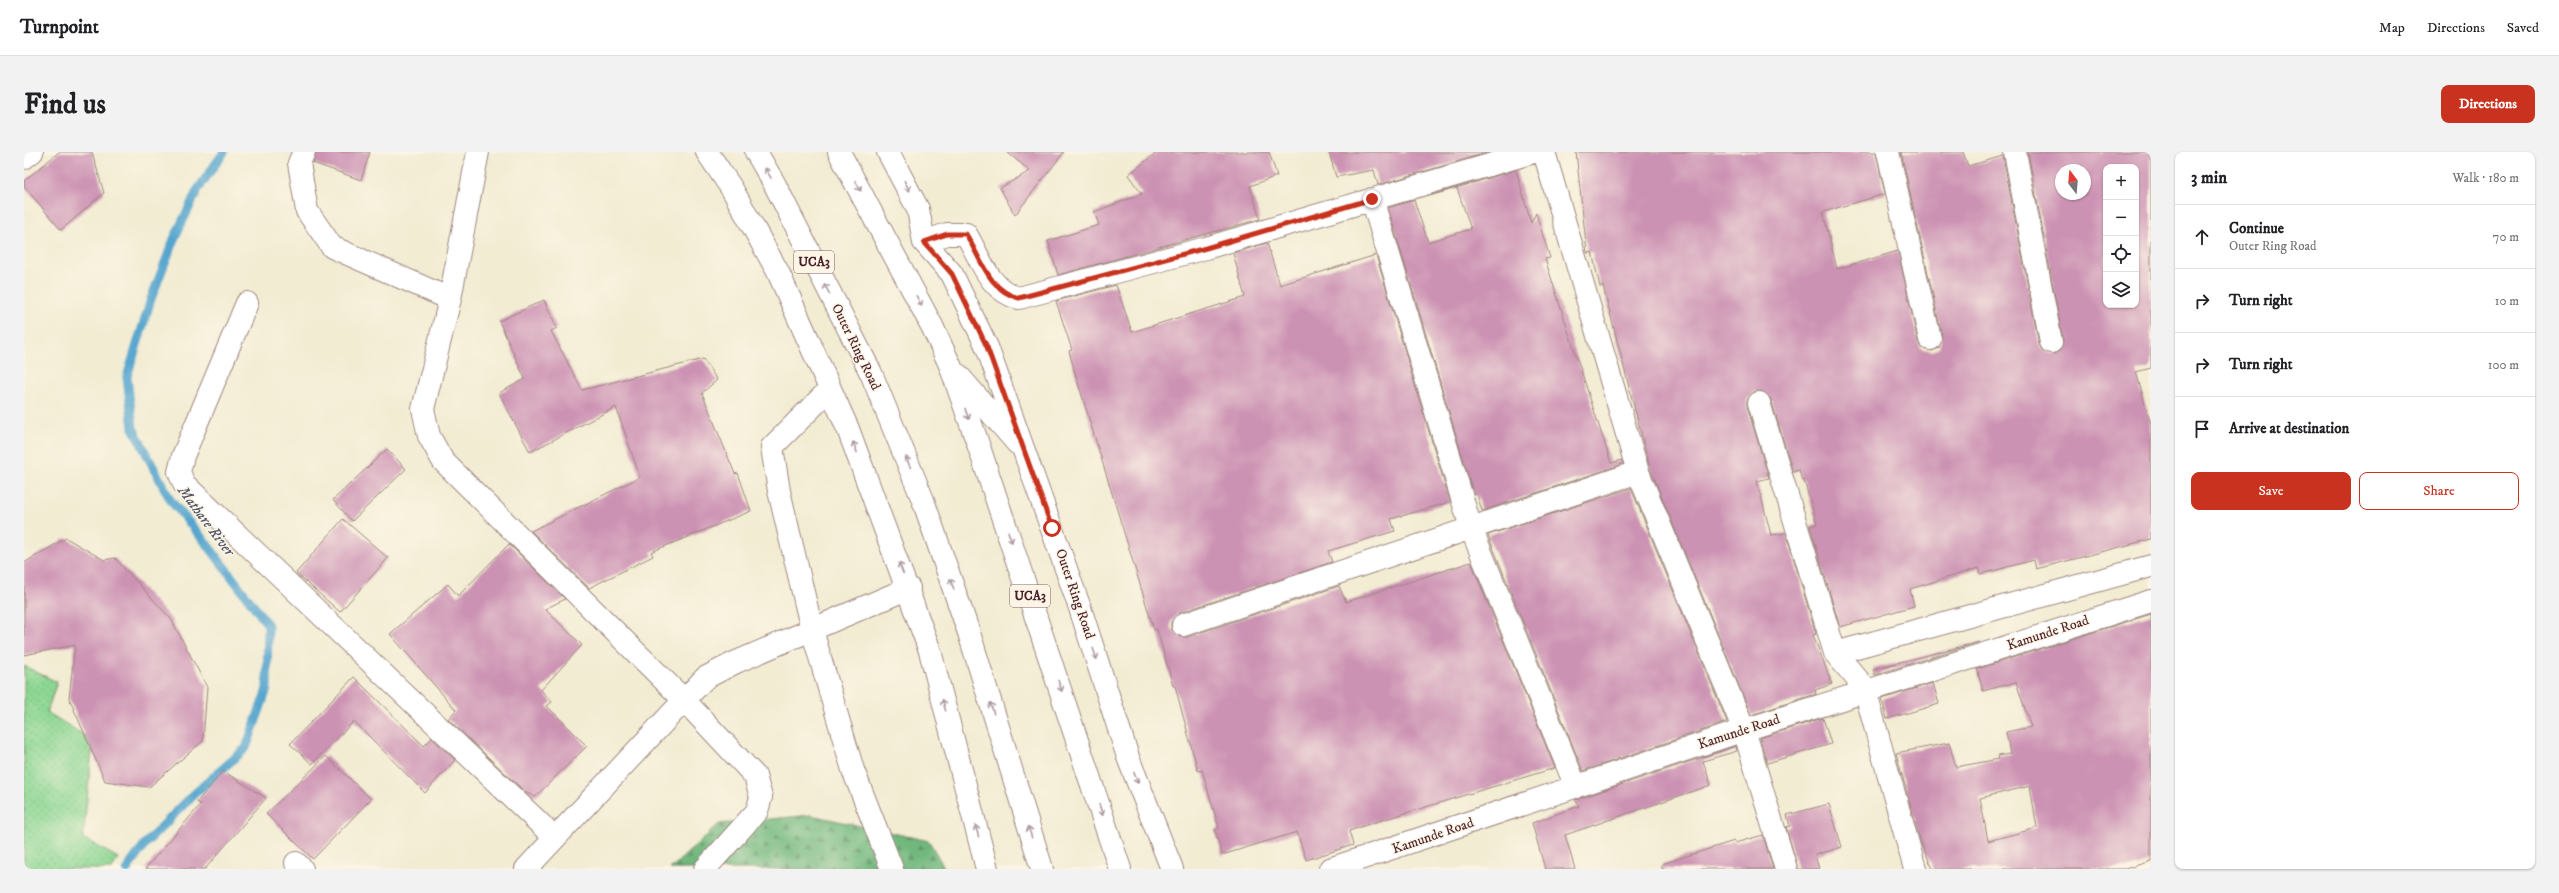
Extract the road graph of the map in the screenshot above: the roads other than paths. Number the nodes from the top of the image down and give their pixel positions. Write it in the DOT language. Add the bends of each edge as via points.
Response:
graph roads {
  1 [pos="32,152"];
  2 [pos="304,152"];
  3 [pos="478,152"];
  4 [pos="707,152"];
  5 [pos="756,152"];
  6 [pos="839,152"];
  7 [pos="1534,152"];
  8 [pos="1544,152"];
  9 [pos="1888,152"];
  10 [pos="2015,152"];
  11 [pos="892,154"];
  12 [pos="24,158"];
  13 [pos="1372,199"];
  14 [pos="924,242"];
  15 [pos="450,299"];
  16 [pos="247,303"];
  17 [pos="1930,339"];
  18 [pos="2051,342"];
  19 [pos="950,365"];
  20 [pos="829,390"];
  21 [pos="1759,402"];
  22 [pos="1027,454"];
  23 [pos="1638,472"];
  24 [pos="1471,528"];
  25 [pos="2151,566"];
  26 [pos="909,588"];
  27 [pos="2151,601"];
  28 [pos="1182,625"];
  29 [pos="812,630"];
  30 [pos="1835,653"];
  31 [pos="684,700"];
  32 [pos="1744,730"];
  33 [pos="1576,787"];
  34 [pos="554,837"];
  35 [pos="526,869"];
  36 [pos="705,869"];
  37 [pos="892,869"];
  38 [pos="987,869"];
  39 [pos="1042,869"];
  40 [pos="1120,869"];
  41 [pos="1172,869"];
  42 [pos="1330,869"];
  43 [pos="1786,869"];
  44 [pos="1915,869"];
  1 -- 12 [label="street"];
  2 -- 15 [label="street" via="299,162 307,211 332,247"];
  3 -- 15 [label="street"];
  4 -- 20 [label="street, UCA3" via="732,189 778,272"];
  39 -- 5 [label="street, Outer Ring Road / UCA3, one-way" via="969,633 923,500 870,373"];
  6 -- 19 [label="street, UCA3, one-way" via="932,326"];
  7 -- 13 [label="street"];
  8 -- 23 [label="street"];
  9 -- 17 [label="street"];
  10 -- 18 [label="street"];
  11 -- 14 [label="street, one-way" via="918,209"];
  13 -- 14 [label="street" via="1199,250 1019,298 1007,295 995,286 966,234 947,234"];
  13 -- 24 [label="street"];
  14 -- 22 [label="street, Outer Ring Road / UCA3" via="952,274 987,347"];
  15 -- 31 [label="street" via="423,409 429,436 444,461"];
  16 -- 34 [label="street" via="183,456 179,472 184,484"];
  19 -- 22 [label="street"];
  19 -- 40 [label="street, UCA3, one-way"];
  26 -- 20 [label="street, UCA3, one-way" via="848,429"];
  20 -- 29 [label="street" via="772,447 779,491"];
  21 -- 30 [label="street"];
  22 -- 41 [label="street, Outer Ring Road / UCA3, one-way" via="1129,760"];
  23 -- 24 [label="street"];
  23 -- 32 [label="street"];
  24 -- 28 [label="street"];
  24 -- 33 [label="street"];
  25 -- 30 [label="street"];
  26 -- 29 [label="street"];
  38 -- 26 [label="street, UCA3, one-way" via="930,651"];
  27 -- 32 [label="street, Kamunde Road"];
  29 -- 31 [label="street" via="705,678"];
  29 -- 37 [label="street" via="853,770"];
  30 -- 44 [label="street" via="1864,687"];
  31 -- 34 [label="street"];
  31 -- 36 [label="street" via="755,776 761,797 757,811"];
  32 -- 33 [label="street, Kamunde Road"];
  32 -- 43 [label="street"];
  33 -- 42 [label="street, Kamunde Road"];
  34 -- 35 [label="street"];
}
